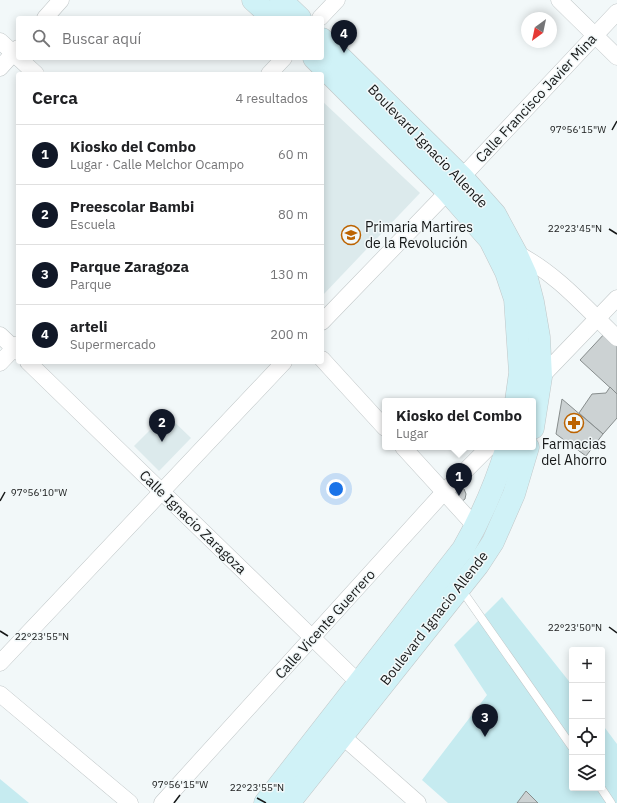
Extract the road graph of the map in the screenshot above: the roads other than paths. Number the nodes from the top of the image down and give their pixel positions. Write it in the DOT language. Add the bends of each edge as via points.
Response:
graph roads {
  1 [pos="61,0"];
  2 [pos="253,0"];
  3 [pos="281,0"];
  4 [pos="337,0"];
  5 [pos="559,0"];
  6 [pos="617,12"];
  7 [pos="47,16"];
  8 [pos="271,16"];
  9 [pos="298,16"];
  10 [pos="322,16"];
  11 [pos="595,35"];
  12 [pos="0,41"];
  13 [pos="324,41"];
  14 [pos="15,51"];
  15 [pos="617,57"];
  16 [pos="23,60"];
  17 [pos="282,60"];
  18 [pos="316,60"];
  19 [pos="0,68"];
  20 [pos="34,72"];
  21 [pos="271,72"];
  22 [pos="454,184"];
  23 [pos="516,253"];
  24 [pos="617,298"];
  25 [pos="597,319"];
  26 [pos="324,320"];
  27 [pos="0,335"];
  28 [pos="617,338"];
  29 [pos="16,347"];
  30 [pos="16,349"];
  31 [pos="324,361"];
  32 [pos="0,363"];
  33 [pos="30,364"];
  34 [pos="282,364"];
  35 [pos="541,377"];
  36 [pos="516,398"];
  37 [pos="536,409"];
  38 [pos="382,425"];
  39 [pos="405,450"];
  40 [pos="486,450"];
  41 [pos="506,450"];
  42 [pos="527,450"];
  43 [pos="162,491"];
  44 [pos="444,492"];
  45 [pos="476,527"];
  46 [pos="460,588"];
  47 [pos="313,637"];
  48 [pos="0,663"];
  49 [pos="358,682"];
  50 [pos="0,694"];
  51 [pos="335,730"];
  52 [pos="569,743"];
  53 [pos="603,791"];
  54 [pos="130,803"];
  55 [pos="162,803"];
  56 [pos="249,803"];
  57 [pos="265,803"];
  58 [pos="289,803"];
  59 [pos="306,803"];
  60 [pos="418,803"];
  61 [pos="611,803"];
  1 -- 7 [label="street"];
  2 -- 8 [label="main road"];
  3 -- 9 [label="main road"];
  4 -- 10 [label="street"];
  5 -- 11 [label="street"];
  6 -- 11 [label="street, Calle Francisco Javier Mina"];
  11 -- 15 [label="street"];
  11 -- 22 [label="street, Calle Francisco Javier Mina"];
  12 -- 14 [label="street"];
  13 -- 22 [label="main road, Boulevard Ignacio Allende"];
  14 -- 19 [label="street"];
  16 -- 20 [label="street"];
  17 -- 21 [label="street"];
  18 -- 22 [label="main road, Boulevard Ignacio Allende"];
  22 -- 23 [label="main road, Boulevard Ignacio Allende" via="494,214"];
  22 -- 26 [label="street, Calle Francisco Javier Mina"];
  22 -- 36 [label="main road, Boulevard Ignacio Allende" via="490,240 506,272 515,299 520,373"];
  23 -- 25 [label="street" via="528,258 553,277"];
  23 -- 35 [label="main road, Boulevard Ignacio Allende" via="526,275 533,302 539,337"];
  24 -- 25 [label="street"];
  25 -- 28 [label="street"];
  25 -- 35 [label="street"];
  27 -- 29 [label="street"];
  30 -- 32 [label="street"];
  31 -- 38 [label="street"];
  33 -- 43 [label="street, Calle Ignacio Zaragoza"];
  34 -- 43 [label="street"];
  35 -- 37 [label="main road, Boulevard Ignacio Allende"];
  39 -- 44 [label="street"];
  40 -- 44 [label="street, Calle Vicente Guerrero"];
  41 -- 45 [label="main road, Boulevard Ignacio Allende" via="498,477"];
  42 -- 46 [label="main road, Boulevard Ignacio Allende" via="514,494 493,542"];
  43 -- 47 [label="street, Calle Ignacio Zaragoza"];
  43 -- 48 [label="street"];
  44 -- 45 [label="street"];
  44 -- 47 [label="street, Calle Vicente Guerrero"];
  45 -- 49 [label="main road, Boulevard Ignacio Allende" via="463,548"];
  46 -- 51 [label="main road, Boulevard Ignacio Allende"];
  46 -- 52 [label="lane"];
  47 -- 49 [label="street, Calle Ignacio Zaragoza"];
  47 -- 55 [label="street, Calle Vicente Guerrero"];
  49 -- 51 [label="main road, Boulevard Ignacio Allende"];
  50 -- 54 [label="street"];
  51 -- 56 [label="main road, Boulevard Ignacio Allende" via="283,761"];
  51 -- 57 [label="main road, Boulevard Ignacio Allende"];
  51 -- 58 [label="main road, Boulevard Ignacio Allende"];
  51 -- 59 [label="main road, Boulevard Ignacio Allende" via="325,779"];
  51 -- 60 [label="street"];
  53 -- 61 [label="lane"];
}
